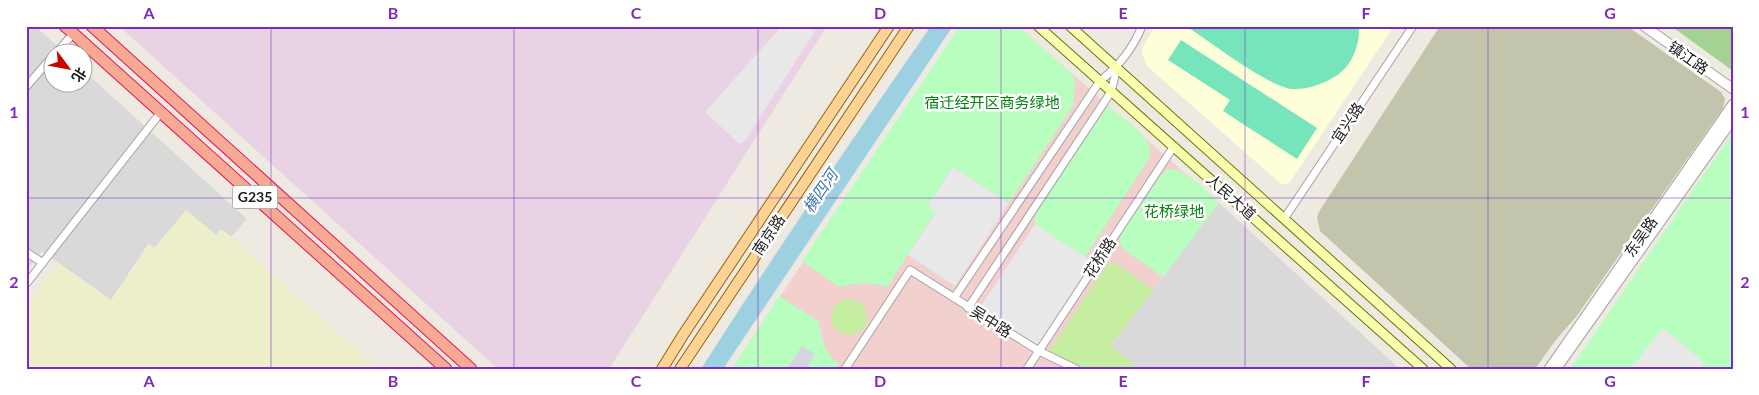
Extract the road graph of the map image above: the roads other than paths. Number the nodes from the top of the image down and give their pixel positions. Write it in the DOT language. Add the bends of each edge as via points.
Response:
graph roads {
  1 [pos="92,26"];
  2 [pos="889,26"];
  3 [pos="909,26"];
  4 [pos="1038,26"];
  5 [pos="1070,26"];
  6 [pos="1142,26"];
  7 [pos="1412,26"];
  8 [pos="1644,26"];
  9 [pos="69,30"];
  10 [pos="62,42"];
  11 [pos="1117,68"];
  12 [pos="42,69"];
  13 [pos="1100,81"];
  14 [pos="26,88"];
  15 [pos="1733,89"];
  16 [pos="1111,92"];
  17 [pos="1733,104"];
  18 [pos="161,112"];
  19 [pos="1733,119"];
  20 [pos="1174,146"];
  21 [pos="1284,219"];
  22 [pos="26,252"];
  23 [pos="43,263"];
  24 [pos="26,284"];
  25 [pos="954,298"];
  26 [pos="968,308"];
  27 [pos="1039,351"];
  28 [pos="446,369"];
  29 [pos="471,369"];
  30 [pos="662,369"];
  31 [pos="680,369"];
  32 [pos="845,369"];
  33 [pos="1027,369"];
  34 [pos="1076,369"];
  35 [pos="1423,369"];
  36 [pos="1451,369"];
  37 [pos="1549,369"];
  38 [pos="1556,369"];
  1 -- 29 [label="highway, G235"];
  2 -- 30 [label="main road, 南京路"];
  3 -- 31 [label="main road, 南京路"];
  4 -- 13 [label="main road, 人民大道"];
  5 -- 11 [label="main road, 人民大道"];
  6 -- 11 [label="street"];
  7 -- 21 [label="street, 宜兴路"];
  8 -- 15 [label="street, 镇江路"];
  9 -- 10 [label="street"];
  9 -- 18 [label="highway, G235"];
  11 -- 13 [label="street"];
  11 -- 16 [label="street"];
  11 -- 21 [label="main road, 人民大道"];
  12 -- 14 [label="street"];
  13 -- 16 [label="main road, 人民大道"];
  13 -- 25 [label="street"];
  16 -- 20 [label="main road, 人民大道"];
  16 -- 26 [label="street"];
  17 -- 37 [label="street, 东吴路"];
  18 -- 23 [label="street"];
  18 -- 28 [label="highway, G235"];
  19 -- 38 [label="street, 东吴路"];
  20 -- 27 [label="street, 花桥路"];
  20 -- 35 [label="main road, 人民大道"];
  21 -- 36 [label="main road, 人民大道"];
  22 -- 23 [label="street"];
  23 -- 24 [label="street"];
  25 -- 26 [label="street, 吴中路"];
  25 -- 32 [label="street, 吴中路" via="910,270"];
  26 -- 27 [label="street, 吴中路"];
  27 -- 33 [label="street, 花桥路"];
  27 -- 34 [label="street, 吴中路"];
}
